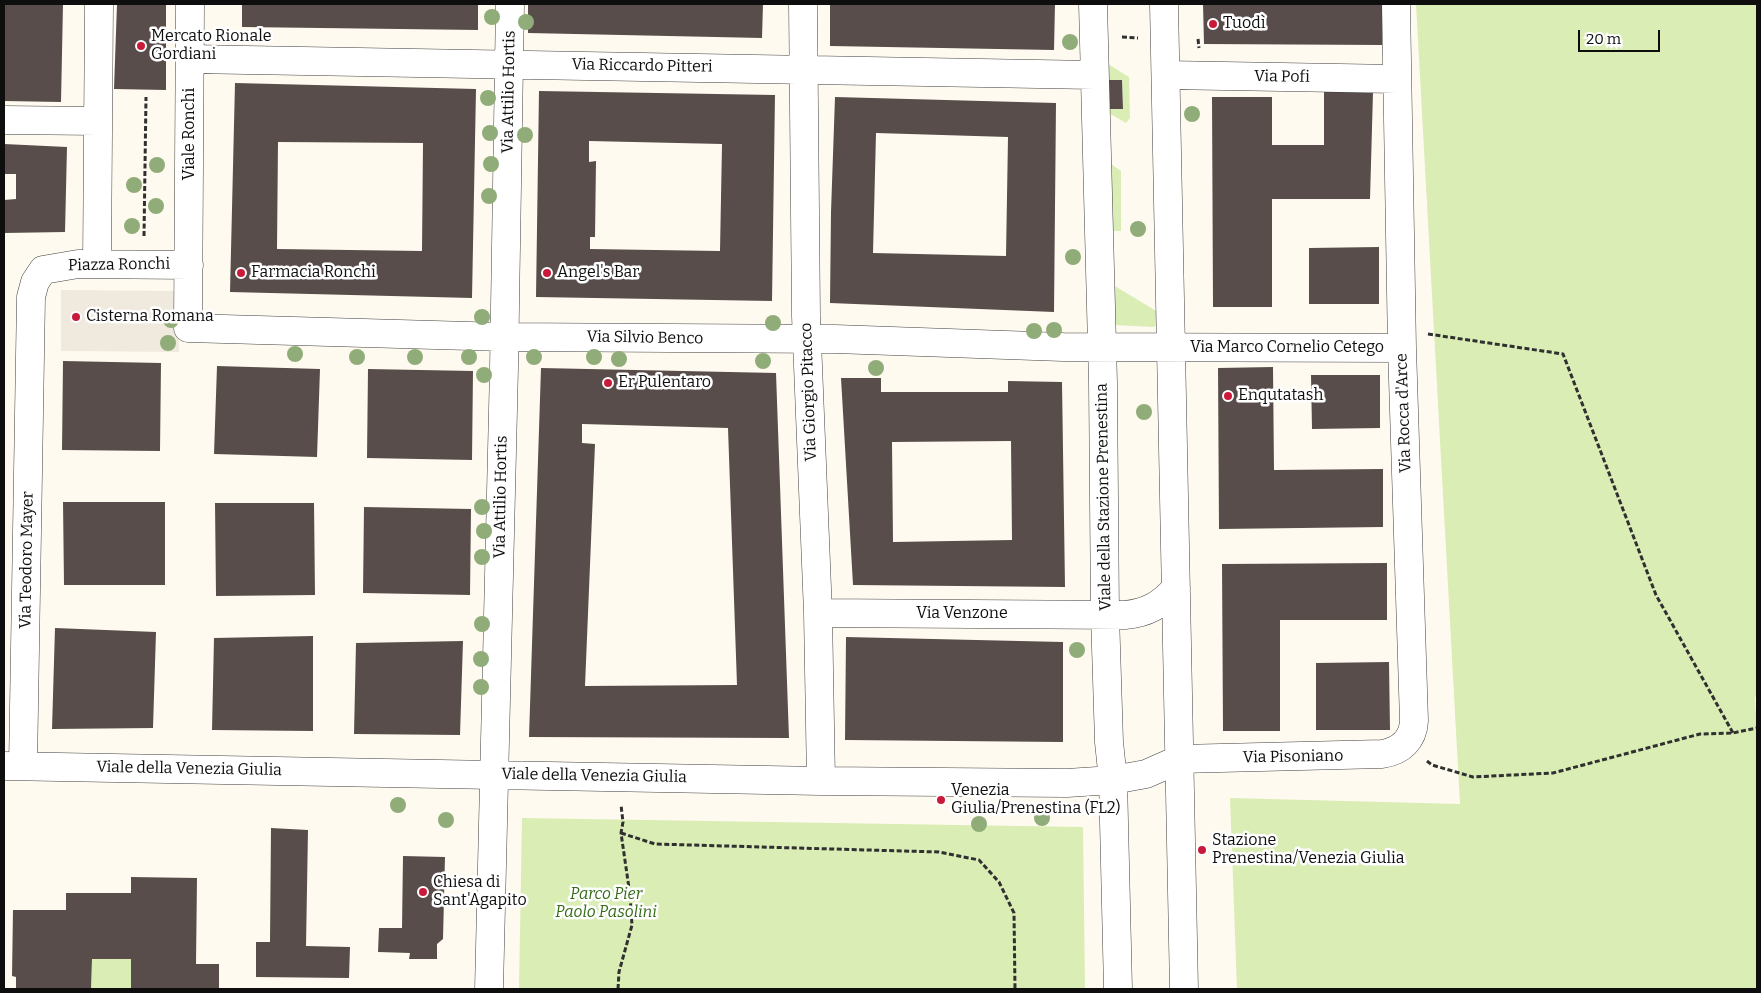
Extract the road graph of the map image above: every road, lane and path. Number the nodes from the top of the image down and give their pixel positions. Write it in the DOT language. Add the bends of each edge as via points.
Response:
graph roads {
  1 [pos="99,4"];
  2 [pos="190,4"];
  3 [pos="510,4"];
  4 [pos="803,4"];
  5 [pos="1093,4"];
  6 [pos="1164,4"];
  7 [pos="1396,4"];
  8 [pos="1116,37"];
  9 [pos="1146,38"];
  10 [pos="190,59"];
  11 [pos="509,63"];
  12 [pos="802,68"];
  13 [pos="1094,75"];
  14 [pos="1166,75"];
  15 [pos="1397,79"];
  16 [pos="146,97"];
  17 [pos="4,120"];
  18 [pos="97,121"];
  19 [pos="97,263"];
  20 [pos="143,264"];
  21 [pos="189,264"];
  22 [pos="188,328"];
  23 [pos="505,336"];
  24 [pos="806,338"];
  25 [pos="1402,340"];
  26 [pos="1101,346"];
  27 [pos="1170,348"];
  28 [pos="31,354"];
  29 [pos="1176,588"];
  30 [pos="818,613"];
  31 [pos="1105,615"];
  32 [pos="1757,728"];
  33 [pos="1733,733"];
  34 [pos="1404,745"];
  35 [pos="1180,760"];
  36 [pos="14,766"];
  37 [pos="494,774"];
  38 [pos="618,776"];
  39 [pos="1113,780"];
  40 [pos="821,781"];
  41 [pos="621,832"];
  42 [pos="489,989"];
  43 [pos="618,989"];
  44 [pos="1015,989"];
  45 [pos="1118,989"];
  46 [pos="1184,989"];
  1 -- 18 [label="street"];
  2 -- 10 [label="street, Viale Ronchi"];
  3 -- 11 [label="street, Via Attilio Hortis"];
  4 -- 12 [label="street, Via Giorgio Pitacco"];
  5 -- 13 [label="street, Viale della Stazione Prenestina"];
  6 -- 14 [label="street"];
  7 -- 15 [label="street, Via Rocca d'Arce"];
  8 -- 9 [label="path"];
  10 -- 11 [label="street, Via Riccardo Pitteri"];
  10 -- 21 [label="street, Viale Ronchi"];
  11 -- 12 [label="street, Via Riccardo Pitteri"];
  11 -- 23 [label="street, Via Attilio Hortis"];
  12 -- 13 [label="street, Via Riccardo Pitteri"];
  12 -- 24 [label="street, Via Giorgio Pitacco"];
  13 -- 26 [label="street, Viale della Stazione Prenestina"];
  14 -- 15 [label="street, Via Pofi"];
  14 -- 27 [label="street"];
  15 -- 25 [label="street, Via Rocca d'Arce"];
  16 -- 20 [label="path"];
  17 -- 18 [label="street"];
  18 -- 19 [label="street"];
  19 -- 20 [label="street, Piazza Ronchi"];
  19 -- 28 [label="street, Piazza Ronchi" via="53,267 37,276 31,297"];
  20 -- 21 [label="street, Piazza Ronchi"];
  21 -- 22 [label="street, Piazza Ronchi"];
  22 -- 23 [label="street, Via Silvio Benco"];
  23 -- 24 [label="street, Via Silvio Benco"];
  23 -- 37 [label="street, Via Attilio Hortis"];
  24 -- 26 [label="street, Via Silvio Benco"];
  24 -- 30 [label="street, Via Giorgio Pitacco"];
  25 -- 27 [label="street, Via Marco Cornelio Cetego"];
  25 -- 33 [label="path" via="1563,354 1656,595"];
  25 -- 34 [label="street, Via Rocca d'Arce" via="1414,721"];
  26 -- 27 [label="street, Via Marco Cornelio Cetego"];
  26 -- 31 [label="street, Viale della Stazione Prenestina"];
  27 -- 29 [label="street"];
  28 -- 36 [label="street, Via Teodoro Mayer"];
  29 -- 31 [label="street, Via Venzone" via="1159,605 1143,613"];
  29 -- 35 [label="street"];
  30 -- 31 [label="street, Via Venzone"];
  30 -- 40 [label="street, Via Giorgio Pitacco"];
  31 -- 39 [label="street, Viale della Stazione Prenestina"];
  32 -- 33 [label="path"];
  33 -- 34 [label="path" via="1700,734 1553,773 1501,777 1472,777 1432,765"];
  34 -- 35 [label="street, Via Pisoniano" via="1382,754"];
  35 -- 39 [label="street, Viale della Venezia Giulia" via="1159,770"];
  35 -- 46 [label="street"];
  36 -- 37 [label="street, Viale della Venezia Giulia"];
  37 -- 38 [label="street, Viale della Venezia Giulia"];
  37 -- 42 [label="street, Via Attilio Hortis"];
  38 -- 40 [label="street, Viale della Venezia Giulia"];
  38 -- 41 [label="path" via="623,822"];
  39 -- 40 [label="street, Viale della Venezia Giulia" via="1068,783"];
  39 -- 45 [label="street, Viale della Stazione Prenestina"];
  41 -- 43 [label="path" via="632,925 619,972"];
  41 -- 44 [label="path" via="655,844 939,852 979,860 999,882 1014,913"];
}
